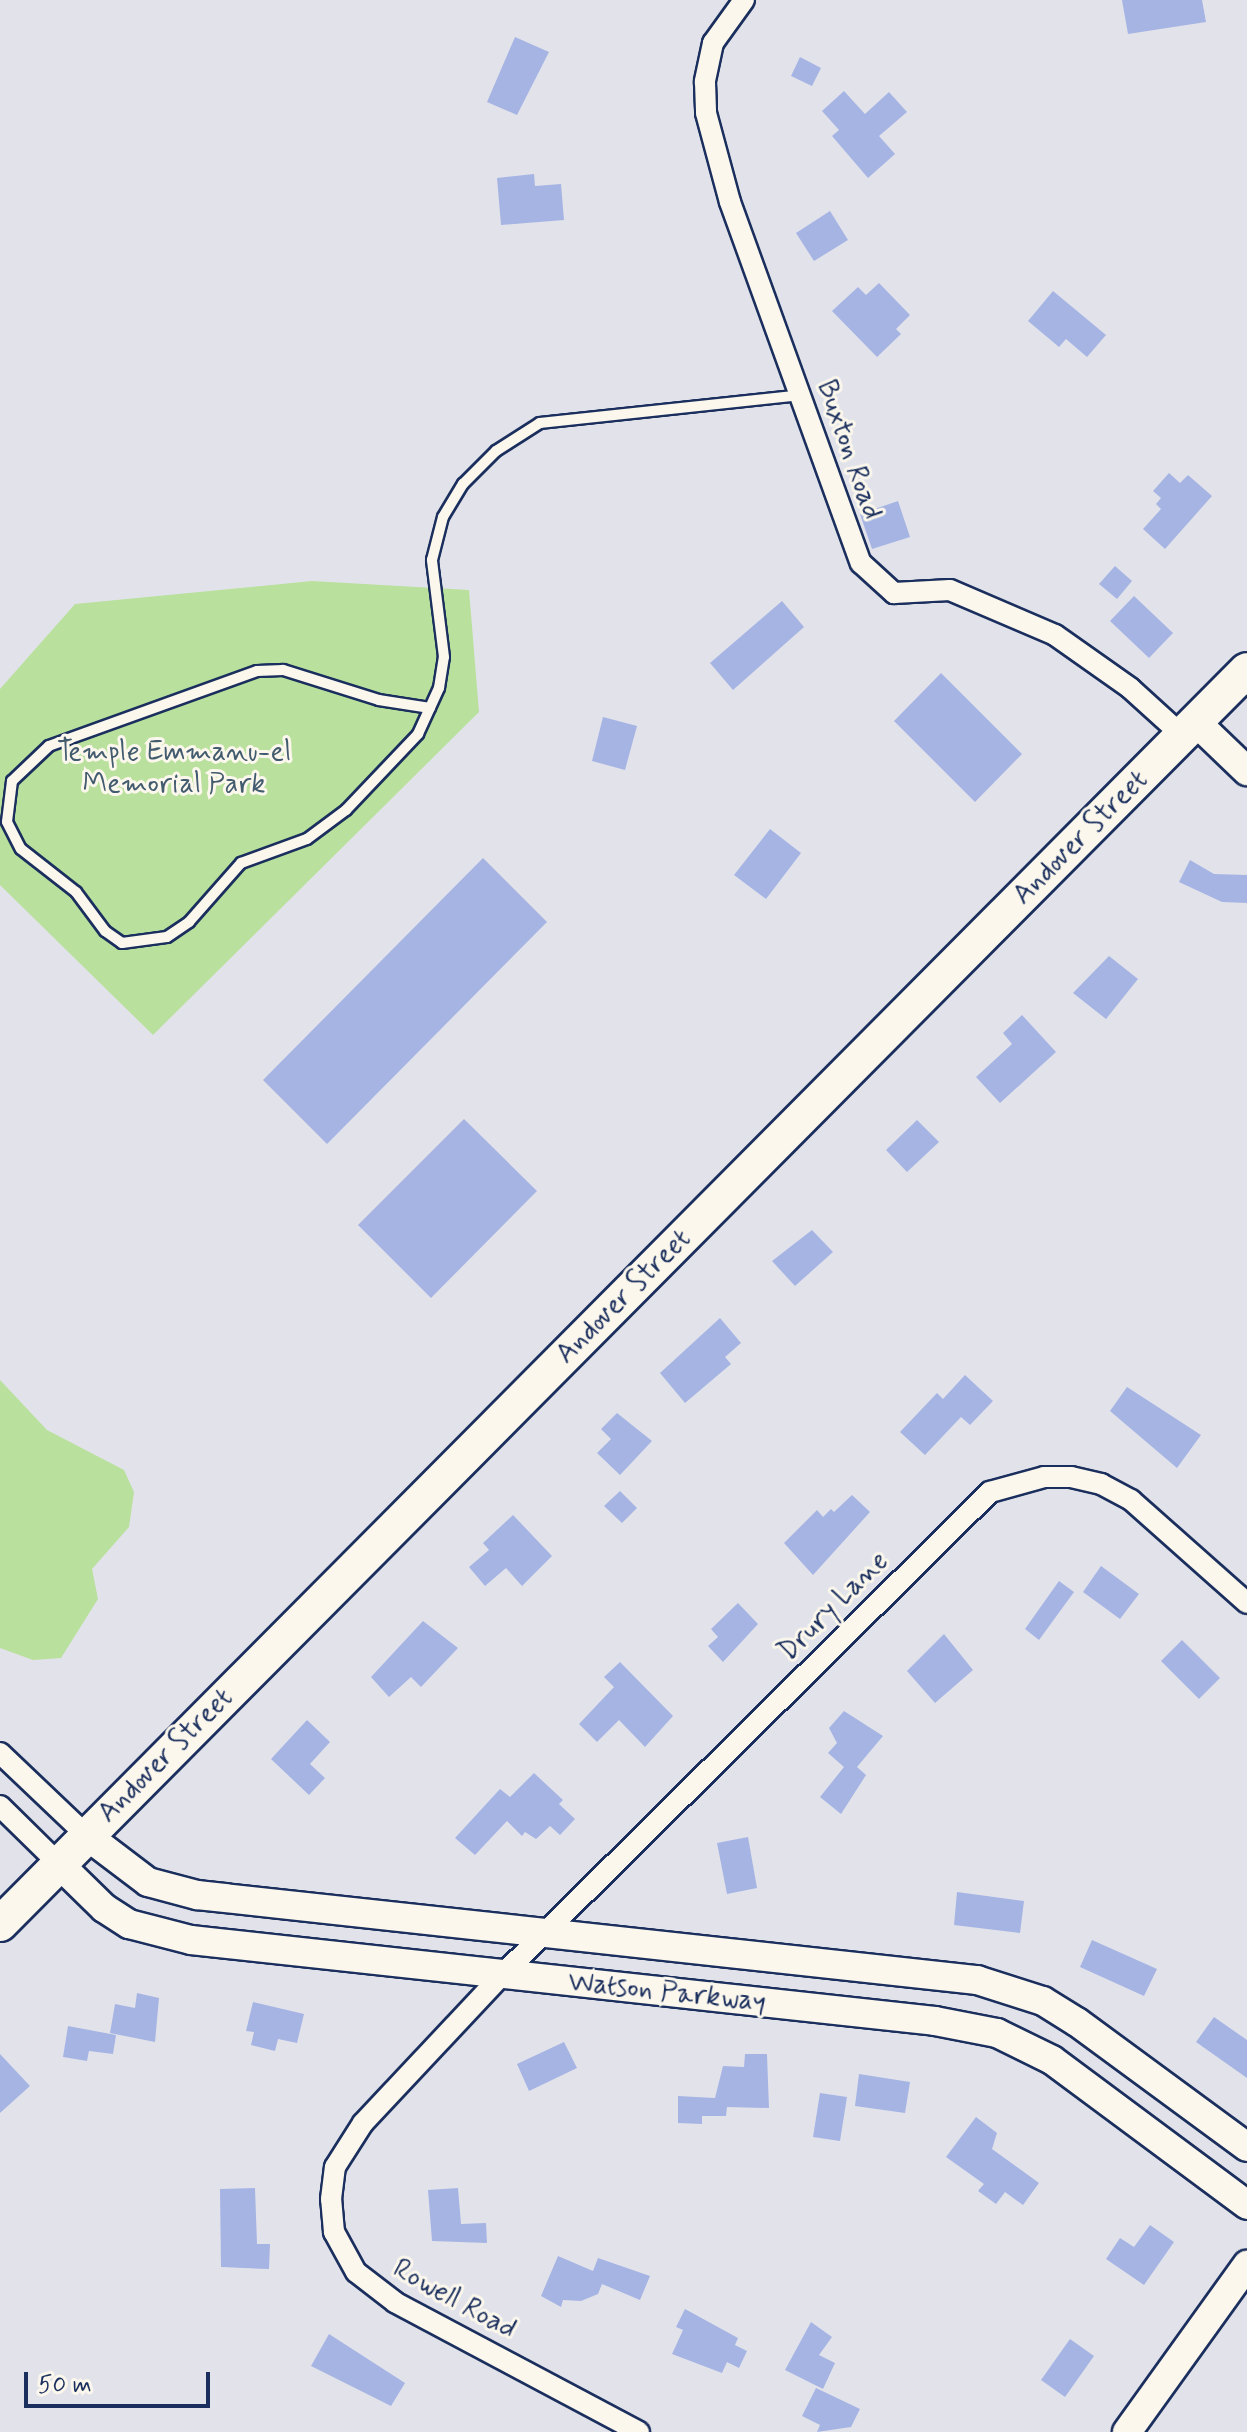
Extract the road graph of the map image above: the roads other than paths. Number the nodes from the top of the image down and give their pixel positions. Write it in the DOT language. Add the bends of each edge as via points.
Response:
graph roads {
  1 [pos="744,0"];
  2 [pos="800,395"];
  3 [pos="1247,670"];
  4 [pos="430,708"];
  5 [pos="1190,729"];
  6 [pos="1247,771"];
  7 [pos="1246,1601"];
  8 [pos="0,1753"];
  9 [pos="0,1806"];
  10 [pos="86,1835"];
  11 [pos="59,1864"];
  12 [pos="0,1924"];
  13 [pos="548,1932"];
  14 [pos="502,1975"];
  15 [pos="1247,2147"];
  16 [pos="1247,2205"];
  17 [pos="1247,2265"];
  18 [pos="639,2432"];
  19 [pos="1127,2432"];
  1 -- 2 [label="street, Buxton Road" via="713,43 705,82 706,113 730,202"];
  2 -- 4 [label="lane" via="540,423 496,451 463,484 443,517 432,560 444,657"];
  2 -- 5 [label="street, Buxton Road" via="850,542 876,579 894,593 950,590 1055,635"];
  3 -- 5 [label="highway, Andover Street"];
  4 -- 4 [label="lane" via="418,734 346,810 307,839 241,863 189,922 167,937 122,943 105,931 76,892 21,849 7,822 12,781 49,746 257,671 283,670 379,700"];
  5 -- 6 [label="main road"];
  5 -- 10 [label="highway, Andover Street"];
  7 -- 13 [label="street, Drury Lane" via="1131,1500 1101,1484 1044,1477 990,1492"];
  8 -- 10 [label="street"];
  9 -- 11 [label="street"];
  10 -- 11 [label="highway, Andover Street"];
  10 -- 13 [label="main road, Watson Parkway" via="122,1867 174,1891"];
  11 -- 12 [label="highway, Andover Street"];
  11 -- 14 [label="main road, Watson Parkway" via="104,1908 163,1935"];
  13 -- 14 [label="street, Drury Lane"];
  13 -- 15 [label="main road, Watson Parkway" via="977,1980 1012,1989 1077,2022"];
  14 -- 16 [label="main road, Watson Parkway" via="957,2024 997,2033 1052,2060"];
  14 -- 18 [label="street, Rowell Road" via="363,2123 335,2167 334,2232 341,2253 374,2289"];
  17 -- 19 [label="main road"];
}
